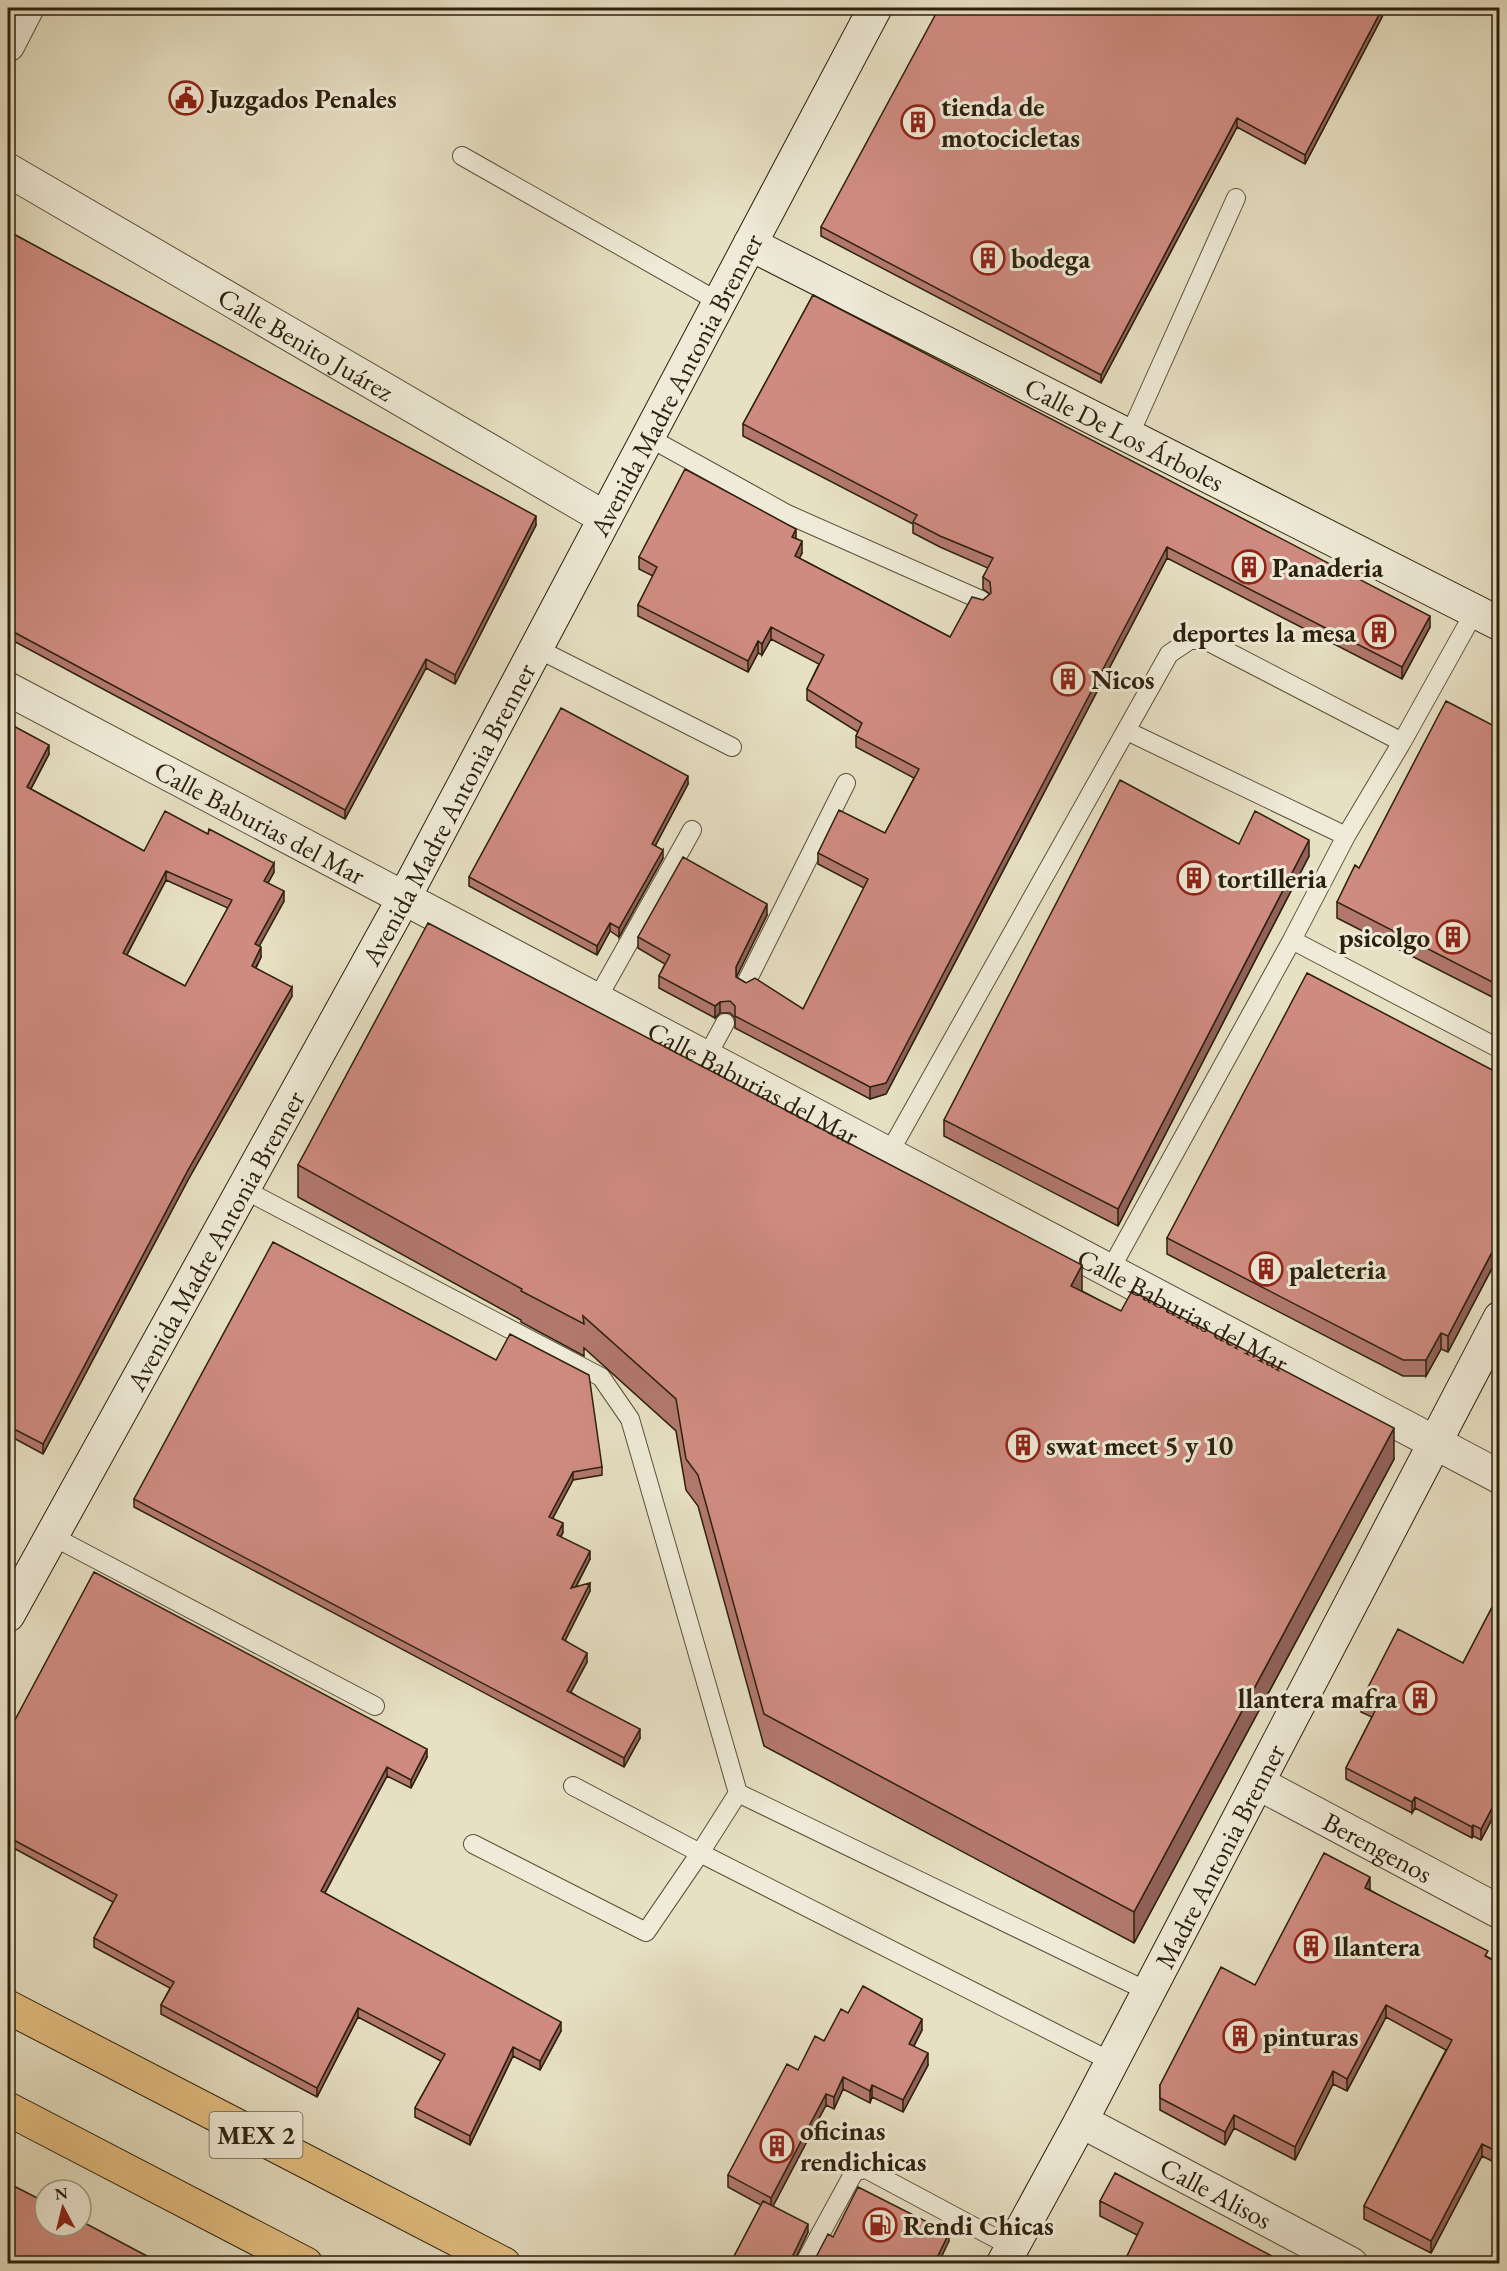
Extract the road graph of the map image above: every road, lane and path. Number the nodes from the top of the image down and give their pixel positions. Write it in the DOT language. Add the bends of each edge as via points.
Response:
graph roads {
  1 [pos="27,8"];
  2 [pos="875,8"];
  3 [pos="8,45"];
  4 [pos="462,156"];
  5 [pos="8,170"];
  6 [pos="1236,198"];
  7 [pos="750,244"];
  8 [pos="719,302"];
  9 [pos="1129,436"];
  10 [pos="648,437"];
  11 [pos="605,518"];
  12 [pos="981,600"];
  13 [pos="1487,617"];
  14 [pos="536,648"];
  15 [pos="8,689"];
  16 [pos="1127,731"];
  17 [pos="1402,742"];
  18 [pos="732,747"];
  19 [pos="846,783"];
  20 [pos="692,830"];
  21 [pos="1346,836"];
  22 [pos="404,898"];
  23 [pos="1292,940"];
  24 [pos="746,983"];
  25 [pos="597,999"];
  26 [pos="725,1023"];
  27 [pos="1500,1049"];
  28 [pos="706,1058"];
  29 [pos="889,1154"];
  30 [pos="243,1190"];
  31 [pos="1110,1270"];
  32 [pos="1500,1318"];
  33 [pos="1433,1442"];
  34 [pos="1500,1477"];
  35 [pos="52,1536"];
  36 [pos="8,1616"];
  37 [pos="375,1706"];
  38 [pos="1258,1783"];
  39 [pos="573,1786"];
  40 [pos="738,1793"];
  41 [pos="473,1844"];
  42 [pos="700,1853"];
  43 [pos="1500,1912"];
  44 [pos="1149,1992"];
  45 [pos="8,2007"];
  46 [pos="1112,2062"];
  47 [pos="8,2109"];
  48 [pos="1081,2121"];
  49 [pos="1008,2255"];
  50 [pos="306,2264"];
  51 [pos="504,2264"];
  52 [pos="804,2264"];
  53 [pos="1351,2264"];
  1 -- 3 [label="street"];
  2 -- 7 [label="street, Avenida Madre Antonia Brenner"];
  4 -- 8 [label="lane"];
  5 -- 11 [label="street, Calle Benito Juárez"];
  6 -- 9 [label="lane"];
  7 -- 8 [label="street, Avenida Madre Antonia Brenner"];
  7 -- 9 [label="street, Calle De Los Árboles"];
  8 -- 10 [label="street, Avenida Madre Antonia Brenner"];
  9 -- 13 [label="street, Calle De Los Árboles"];
  10 -- 11 [label="street, Avenida Madre Antonia Brenner"];
  10 -- 12 [label="lane" via="787,514"];
  11 -- 14 [label="street, Avenida Madre Antonia Brenner"];
  13 -- 17 [label="lane"];
  14 -- 18 [label="lane"];
  14 -- 22 [label="street, Avenida Madre Antonia Brenner"];
  15 -- 22 [label="street, Calle Baburias del Mar"];
  16 -- 17 [label="lane" via="1169,654 1190,640 1205,640"];
  16 -- 21 [label="lane"];
  16 -- 29 [label="lane"];
  17 -- 21 [label="lane"];
  19 -- 24 [label="lane"];
  20 -- 25 [label="lane"];
  21 -- 23 [label="lane"];
  22 -- 25 [label="street, Calle Baburias del Mar"];
  22 -- 30 [label="street, Avenida Madre Antonia Brenner"];
  23 -- 27 [label="lane"];
  23 -- 31 [label="lane"];
  25 -- 28 [label="street, Calle Baburias del Mar"];
  26 -- 28 [label="lane"];
  28 -- 29 [label="street, Calle Baburias del Mar"];
  29 -- 31 [label="street, Calle Baburias del Mar"];
  30 -- 35 [label="street, Avenida Madre Antonia Brenner"];
  30 -- 40 [label="lane" via="601,1377 630,1419"];
  31 -- 33 [label="street, Calle Baburias del Mar"];
  32 -- 33 [label="street, Madre Antonia Brenner"];
  33 -- 34 [label="street, Calle Baburias del Mar"];
  33 -- 38 [label="street, Madre Antonia Brenner"];
  35 -- 36 [label="street, Avenida Madre Antonia Brenner"];
  35 -- 37 [label="lane"];
  38 -- 43 [label="street, Berengenos"];
  38 -- 44 [label="street, Madre Antonia Brenner"];
  39 -- 42 [label="lane"];
  40 -- 42 [label="lane"];
  40 -- 44 [label="lane"];
  41 -- 42 [label="lane" via="646,1932"];
  42 -- 46 [label="lane"];
  44 -- 46 [label="street, Madre Antonia Brenner"];
  45 -- 51 [label="main road, MEX 2"];
  46 -- 48 [label="street, Madre Antonia Brenner"];
  47 -- 50 [label="main road"];
  48 -- 49 [label="street, Madre Antonia Brenner"];
  48 -- 53 [label="street, Calle Alisos"];
  49 -- 52 [label="lane" via="866,2169 852,2176"];
}
